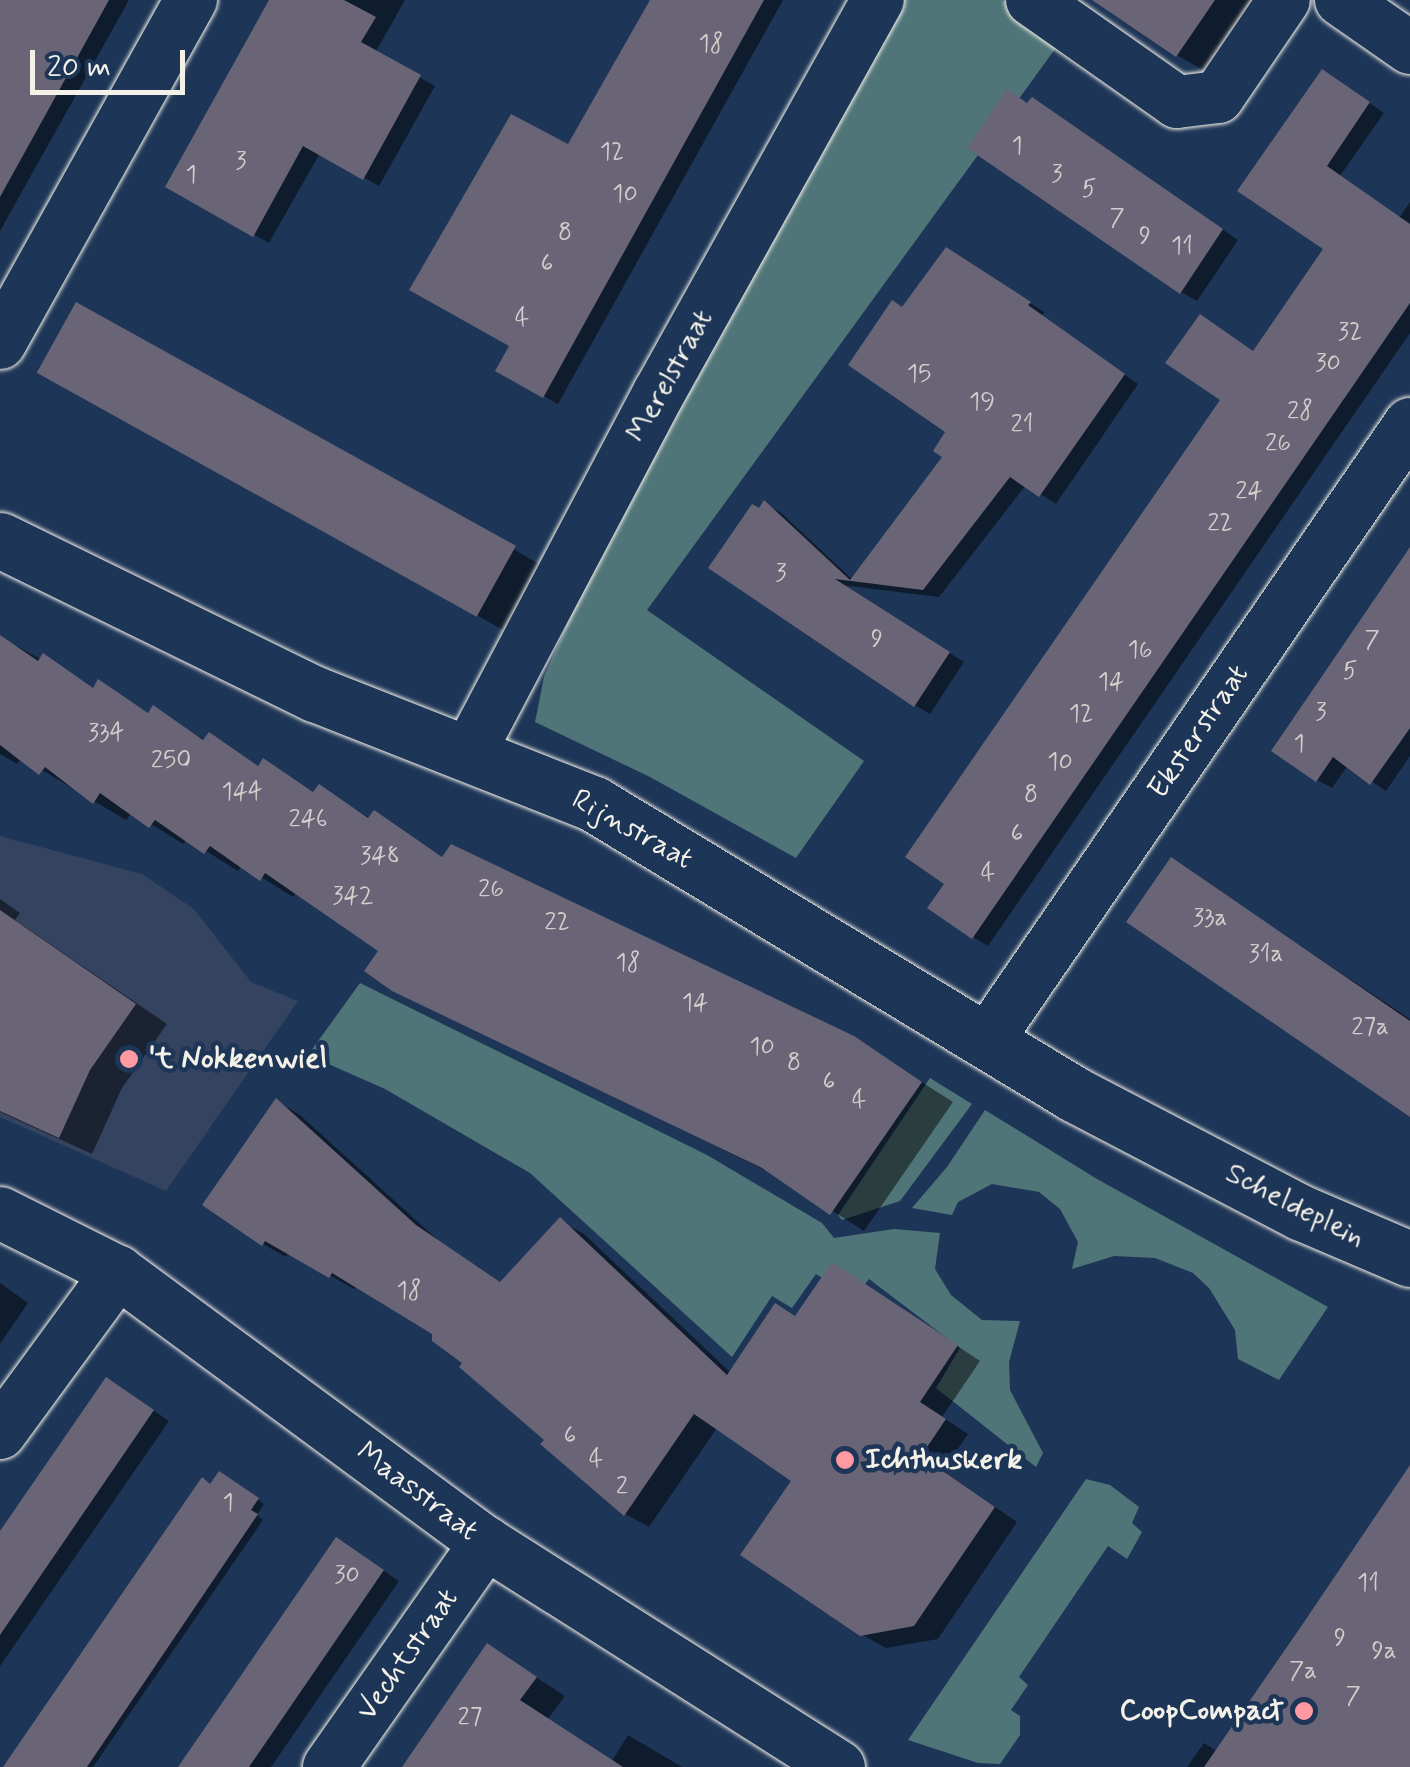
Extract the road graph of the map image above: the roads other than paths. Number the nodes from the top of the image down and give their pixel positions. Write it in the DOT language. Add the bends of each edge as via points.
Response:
graph roads {
  1 [pos="191,0"];
  2 [pos="878,0"];
  3 [pos="1032,0"];
  4 [pos="1284,0"];
  5 [pos="1341,0"];
  6 [pos="1410,48"];
  7 [pos="0,343"];
  8 [pos="1410,424"];
  9 [pos="0,540"];
  10 [pos="468,755"];
  11 [pos="988,1039"];
  12 [pos="1181,1148"];
  13 [pos="0,1213"];
  14 [pos="1410,1259"];
  15 [pos="118,1272"];
  16 [pos="0,1432"];
  17 [pos="486,1543"];
  18 [pos="329,1767"];
  19 [pos="840,1767"];
  1 -- 7 [label="street"];
  2 -- 10 [label="street, Merelstraat"];
  3 -- 4 [label="street" via="1177,102 1218,96"];
  5 -- 6 [label="street"];
  8 -- 11 [label="street, Eksterstraat"];
  9 -- 10 [label="street, Rijnstraat" via="315,694"];
  10 -- 11 [label="street, Rijnstraat" via="594,804"];
  11 -- 12 [label="street, Rijnstraat" via="1074,1094"];
  12 -- 14 [label="street, Scheldeplein" via="1302,1213"];
  13 -- 15 [label="street, Maasstraat"];
  15 -- 16 [label="street"];
  15 -- 17 [label="street, Maasstraat"];
  17 -- 18 [label="street, Vechtstraat"];
  17 -- 19 [label="street, Maasstraat"];
}
